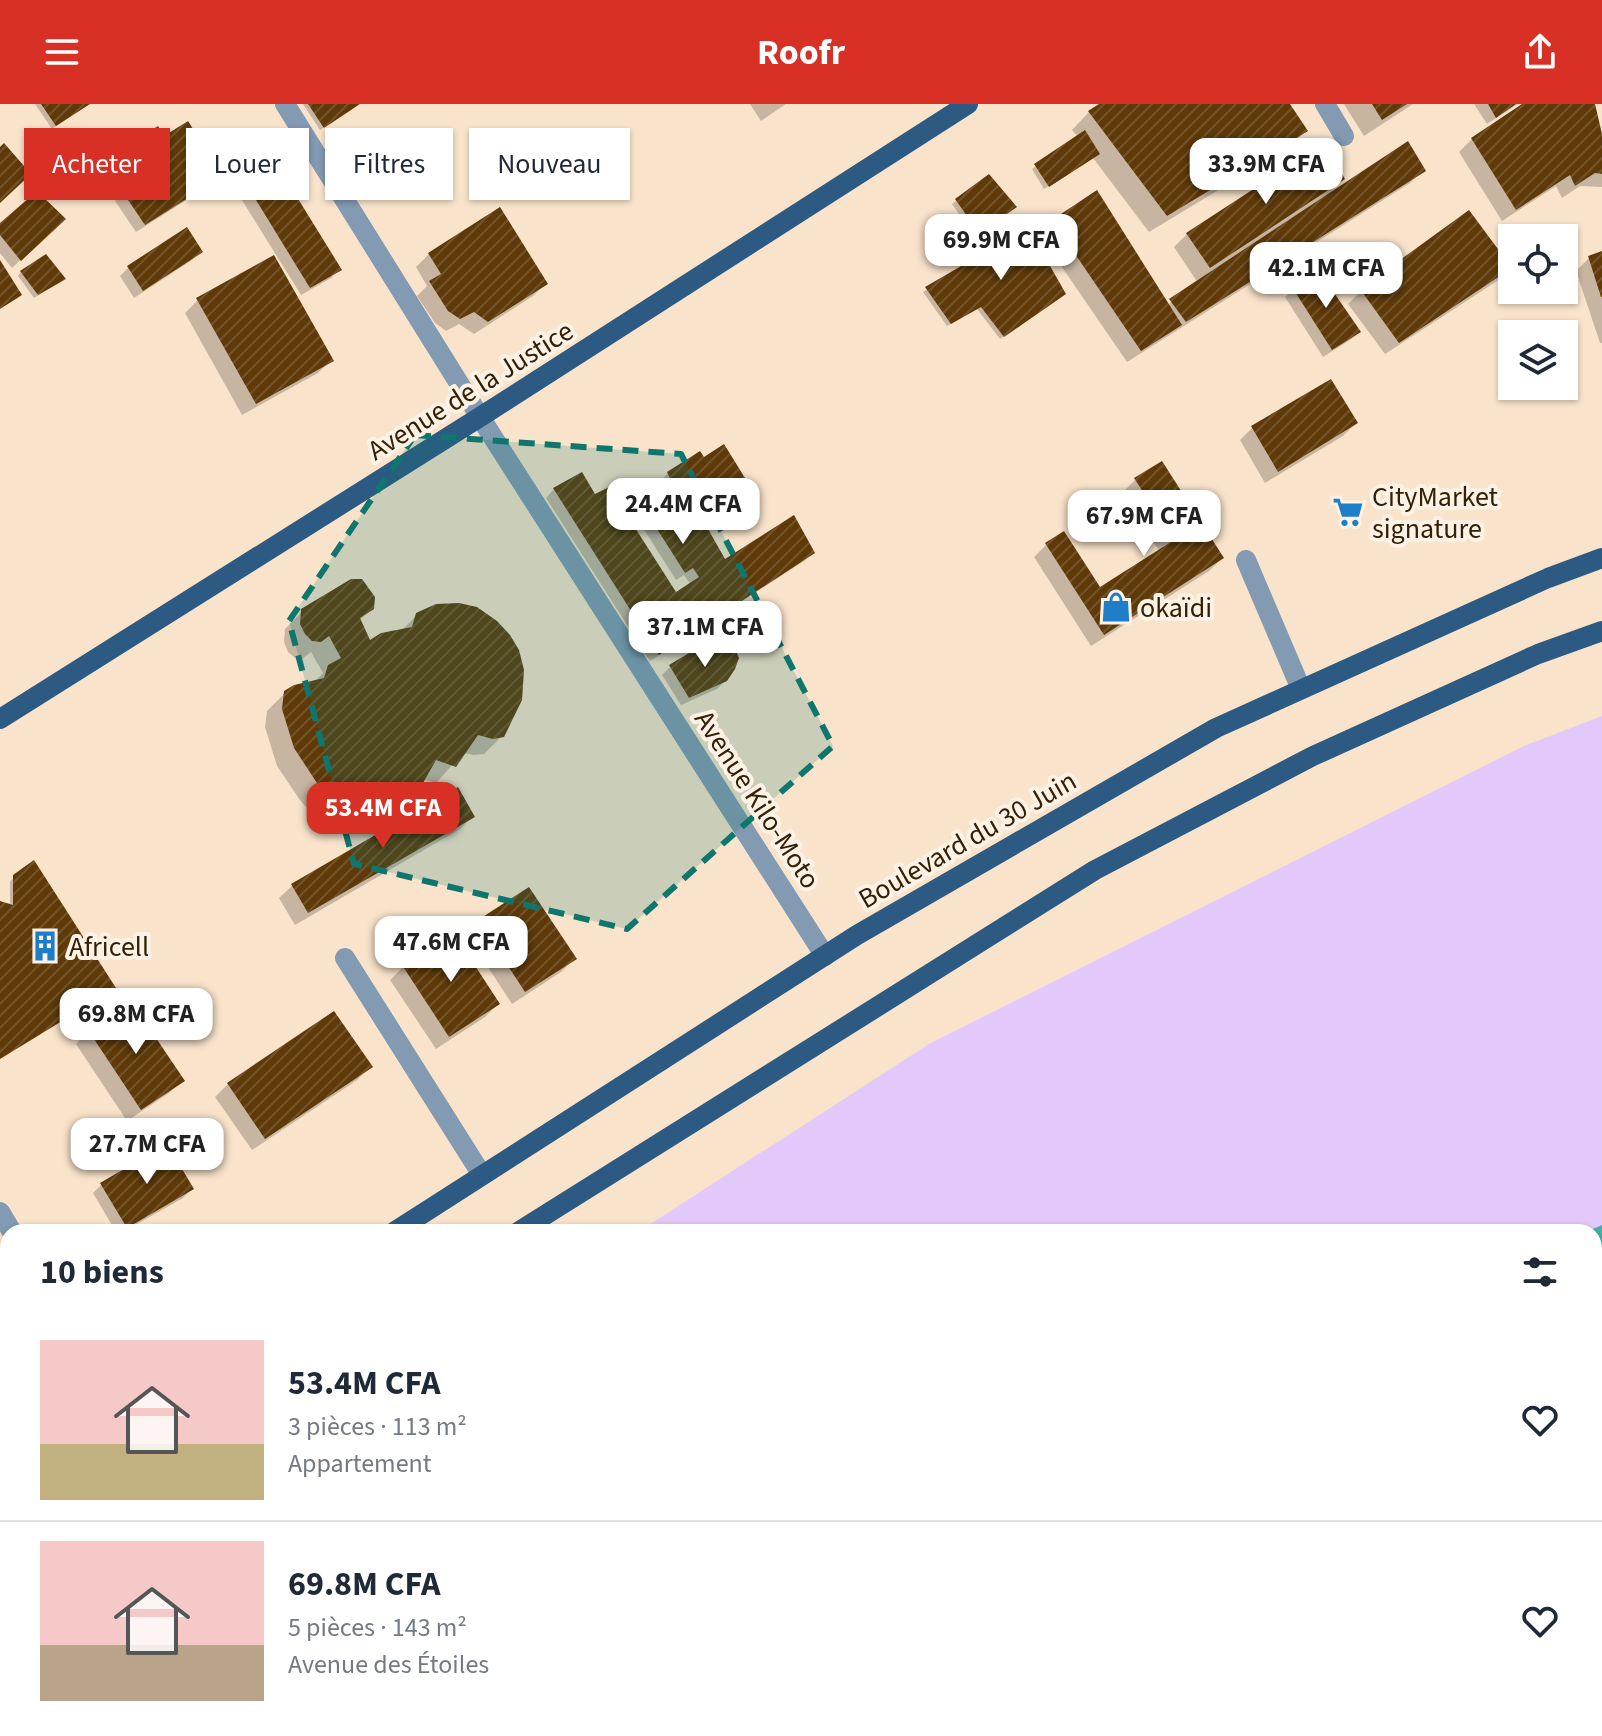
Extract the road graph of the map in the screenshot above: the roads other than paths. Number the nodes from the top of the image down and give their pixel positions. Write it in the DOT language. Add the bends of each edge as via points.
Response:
graph roads {
  1 [pos="285,104"];
  2 [pos="968,104"];
  3 [pos="1325,104"];
  4 [pos="1344,136"];
  5 [pos="480,417"];
  6 [pos="1602,558"];
  7 [pos="1246,560"];
  8 [pos="1602,631"];
  9 [pos="1301,689"];
  10 [pos="0,719"];
  11 [pos="825,956"];
  12 [pos="345,958"];
  13 [pos="482,1175"];
  14 [pos="406,1224"];
  15 [pos="531,1224"];
  1 -- 5 [label="street, Avenue Kilo-Moto"];
  2 -- 5 [label="main road, Avenue de la Justice"];
  3 -- 4 [label="street"];
  5 -- 10 [label="main road, Avenue de la Justice"];
  5 -- 11 [label="street, Avenue Kilo-Moto"];
  6 -- 9 [label="main road, Boulevard du 30 Juin"];
  7 -- 9 [label="street"];
  8 -- 15 [label="main road" via="1538,654 1313,756 1095,870"];
  9 -- 11 [label="main road, Boulevard du 30 Juin" via="1216,728"];
  11 -- 13 [label="main road, Boulevard du 30 Juin"];
  12 -- 13 [label="street"];
  13 -- 14 [label="main road, Boulevard du 30 Juin"];
}
